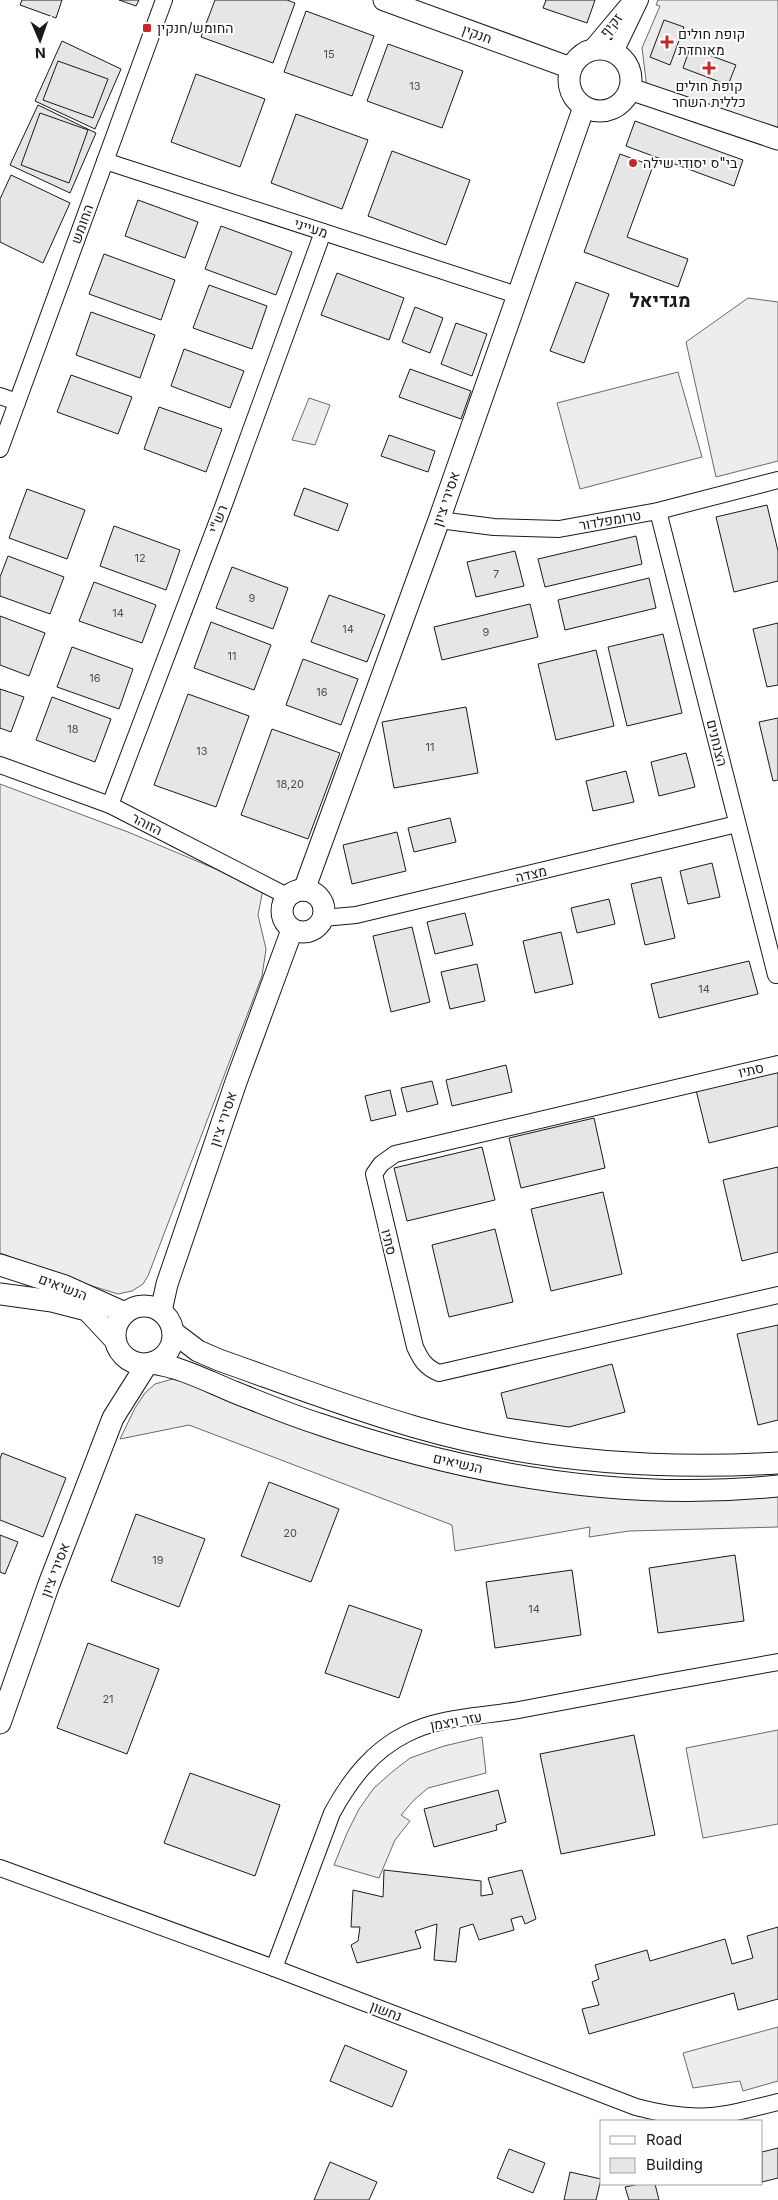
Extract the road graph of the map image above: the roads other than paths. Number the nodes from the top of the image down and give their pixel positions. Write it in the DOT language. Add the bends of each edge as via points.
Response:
graph roads {
  1 [pos="164,0"];
  2 [pos="384,0"];
  3 [pos="632,0"];
  4 [pos="640,0"];
  5 [pos="590,50"];
  6 [pos="615,52"];
  7 [pos="571,68"];
  8 [pos="630,89"];
  9 [pos="584,106"];
  10 [pos="778,139"];
  11 [pos="105,161"];
  12 [pos="323,232"];
  13 [pos="517,295"];
  14 [pos="0,396"];
  15 [pos="17,402"];
  16 [pos="0,448"];
  17 [pos="778,480"];
  18 [pos="658,511"];
  19 [pos="439,520"];
  20 [pos="0,765"];
  21 [pos="110,805"];
  22 [pos="738,824"];
  23 [pos="296,893"];
  24 [pos="323,918"];
  25 [pos="292,930"];
  26 [pos="776,975"];
  27 [pos="778,1064"];
  28 [pos="0,1265"];
  29 [pos="0,1294"];
  30 [pos="778,1295"];
  31 [pos="160,1311"];
  32 [pos="125,1313"];
  33 [pos="173,1332"];
  34 [pos="117,1344"];
  35 [pos="150,1363"];
  36 [pos="113,1418"];
  37 [pos="778,1463"];
  38 [pos="778,1486"];
  39 [pos="778,1662"];
  40 [pos="0,1723"];
  41 [pos="0,1868"];
  42 [pos="274,1968"];
  43 [pos="778,2102"];
  1 -- 11 [label="street, החומש"];
  2 -- 7 [label="street, חנקין"];
  3 -- 5 [label="street, זקיף"];
  4 -- 6 [label="street, זקיף"];
  5 -- 6 [label="street"];
  5 -- 7 [label="street"];
  6 -- 8 [label="street" via="629,68 632,78"];
  7 -- 9 [label="street" via="570,86 577,101"];
  8 -- 9 [label="street" via="626,98 614,108 604,111"];
  8 -- 10 [label="street"];
  9 -- 13 [label="street, אסירי ציון"];
  11 -- 12 [label="street, מעייני"];
  11 -- 15 [label="street, החומש"];
  12 -- 13 [label="street, מעייני"];
  12 -- 21 [label="street, רש\"י"];
  13 -- 19 [label="street, אסירי ציון"];
  14 -- 15 [label="street"];
  15 -- 16 [label="street, החומש"];
  17 -- 18 [label="street, טרומפלדור"];
  18 -- 19 [label="street, טרומפלדור" via="559,529 494,527"];
  18 -- 22 [label="street, הצנחנים"];
  19 -- 23 [label="street, אסירי ציון"];
  20 -- 21 [label="street, הזוהר"];
  21 -- 23 [label="street, הזוהר"];
  22 -- 24 [label="street, מצדה" via="356,915"];
  22 -- 26 [label="street, הצנחנים"];
  23 -- 24 [label="street" via="318,896 324,910"];
  23 -- 25 [label="street" via="283,902 282,918"];
  24 -- 25 [label="street" via="314,930"];
  25 -- 31 [label="street, אסירי ציון" via="236,1082"];
  27 -- 30 [label="street, סתיו" via="395,1154 374,1174 415,1347 421,1361 438,1373"];
  28 -- 32 [label="street, הנשיאים" via="65,1286"];
  29 -- 34 [label="street, הנשיאים" via="52,1301 87,1310"];
  31 -- 32 [label="street" via="142,1306"];
  31 -- 33 [label="street" via="171,1323"];
  32 -- 34 [label="street" via="119,1320"];
  33 -- 35 [label="street" via="166,1354"];
  33 -- 37 [label="street, הנשיאים" via="198,1352 219,1360 380,1416 470,1441 579,1459 630,1463 696,1466"];
  34 -- 35 [label="street" via="130,1361"];
  34 -- 36 [label="street, אסירי ציון" via="119,1381"];
  35 -- 36 [label="street, אסירי ציון"];
  35 -- 38 [label="street, הנשיאים" via="179,1369 310,1421 369,1440 524,1477 624,1488"];
  36 -- 40 [label="street, אסירי ציון"];
  39 -- 42 [label="street, עזר ויצמן" via="429,1724 384,1747 362,1768 332,1812"];
  41 -- 42 [label="street, נחשון"];
  42 -- 43 [label="street, נחשון" via="643,2109 701,2118"];
}
